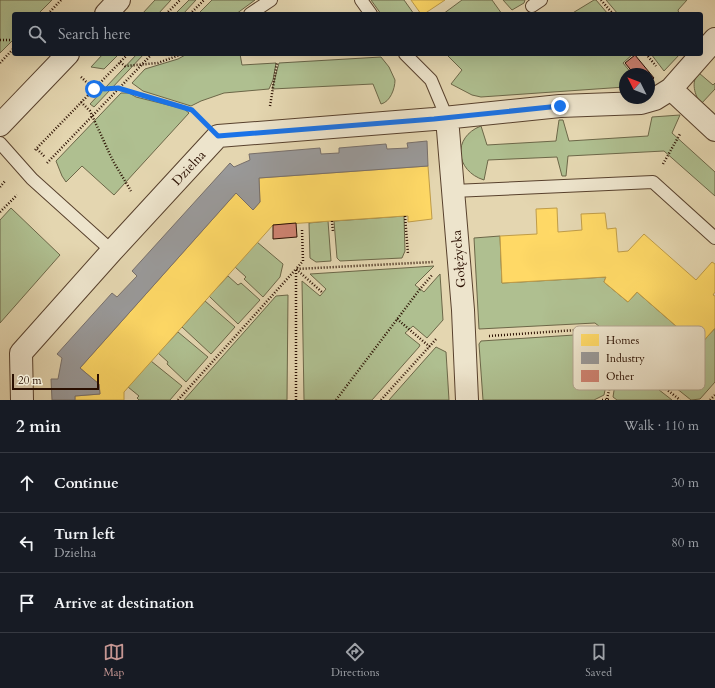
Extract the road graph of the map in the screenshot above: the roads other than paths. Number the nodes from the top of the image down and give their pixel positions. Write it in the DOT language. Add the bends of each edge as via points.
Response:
graph roads {
  1 [pos="119,0"];
  2 [pos="271,0"];
  3 [pos="361,0"];
  4 [pos="108,12"];
  5 [pos="253,12"];
  6 [pos="370,12"];
  7 [pos="715,39"];
  8 [pos="703,53"];
  9 [pos="66,56"];
  10 [pos="407,56"];
  11 [pos="700,56"];
  12 [pos="671,89"];
  13 [pos="447,118"];
  14 [pos="0,125"];
  15 [pos="715,130"];
  16 [pos="0,143"];
  17 [pos="453,190"];
  18 [pos="715,238"];
  19 [pos="112,251"];
  20 [pos="22,400"];
  21 [pos="467,400"];
  1 -- 4 [label="street"];
  2 -- 5 [label="lane"];
  3 -- 6 [label="lane"];
  7 -- 8 [label="street"];
  9 -- 14 [label="street"];
  10 -- 13 [label="lane" via="432,80"];
  11 -- 12 [label="street"];
  12 -- 13 [label="street" via="655,99 641,103 560,106"];
  12 -- 15 [label="street"];
  13 -- 17 [label="street, Gołężycka"];
  13 -- 19 [label="street, Dzielna" via="218,136"];
  16 -- 19 [label="lane" via="32,179"];
  17 -- 18 [label="lane" via="653,182"];
  17 -- 21 [label="street, Gołężycka"];
  19 -- 20 [label="street, Dzielna" via="22,353"];
}
